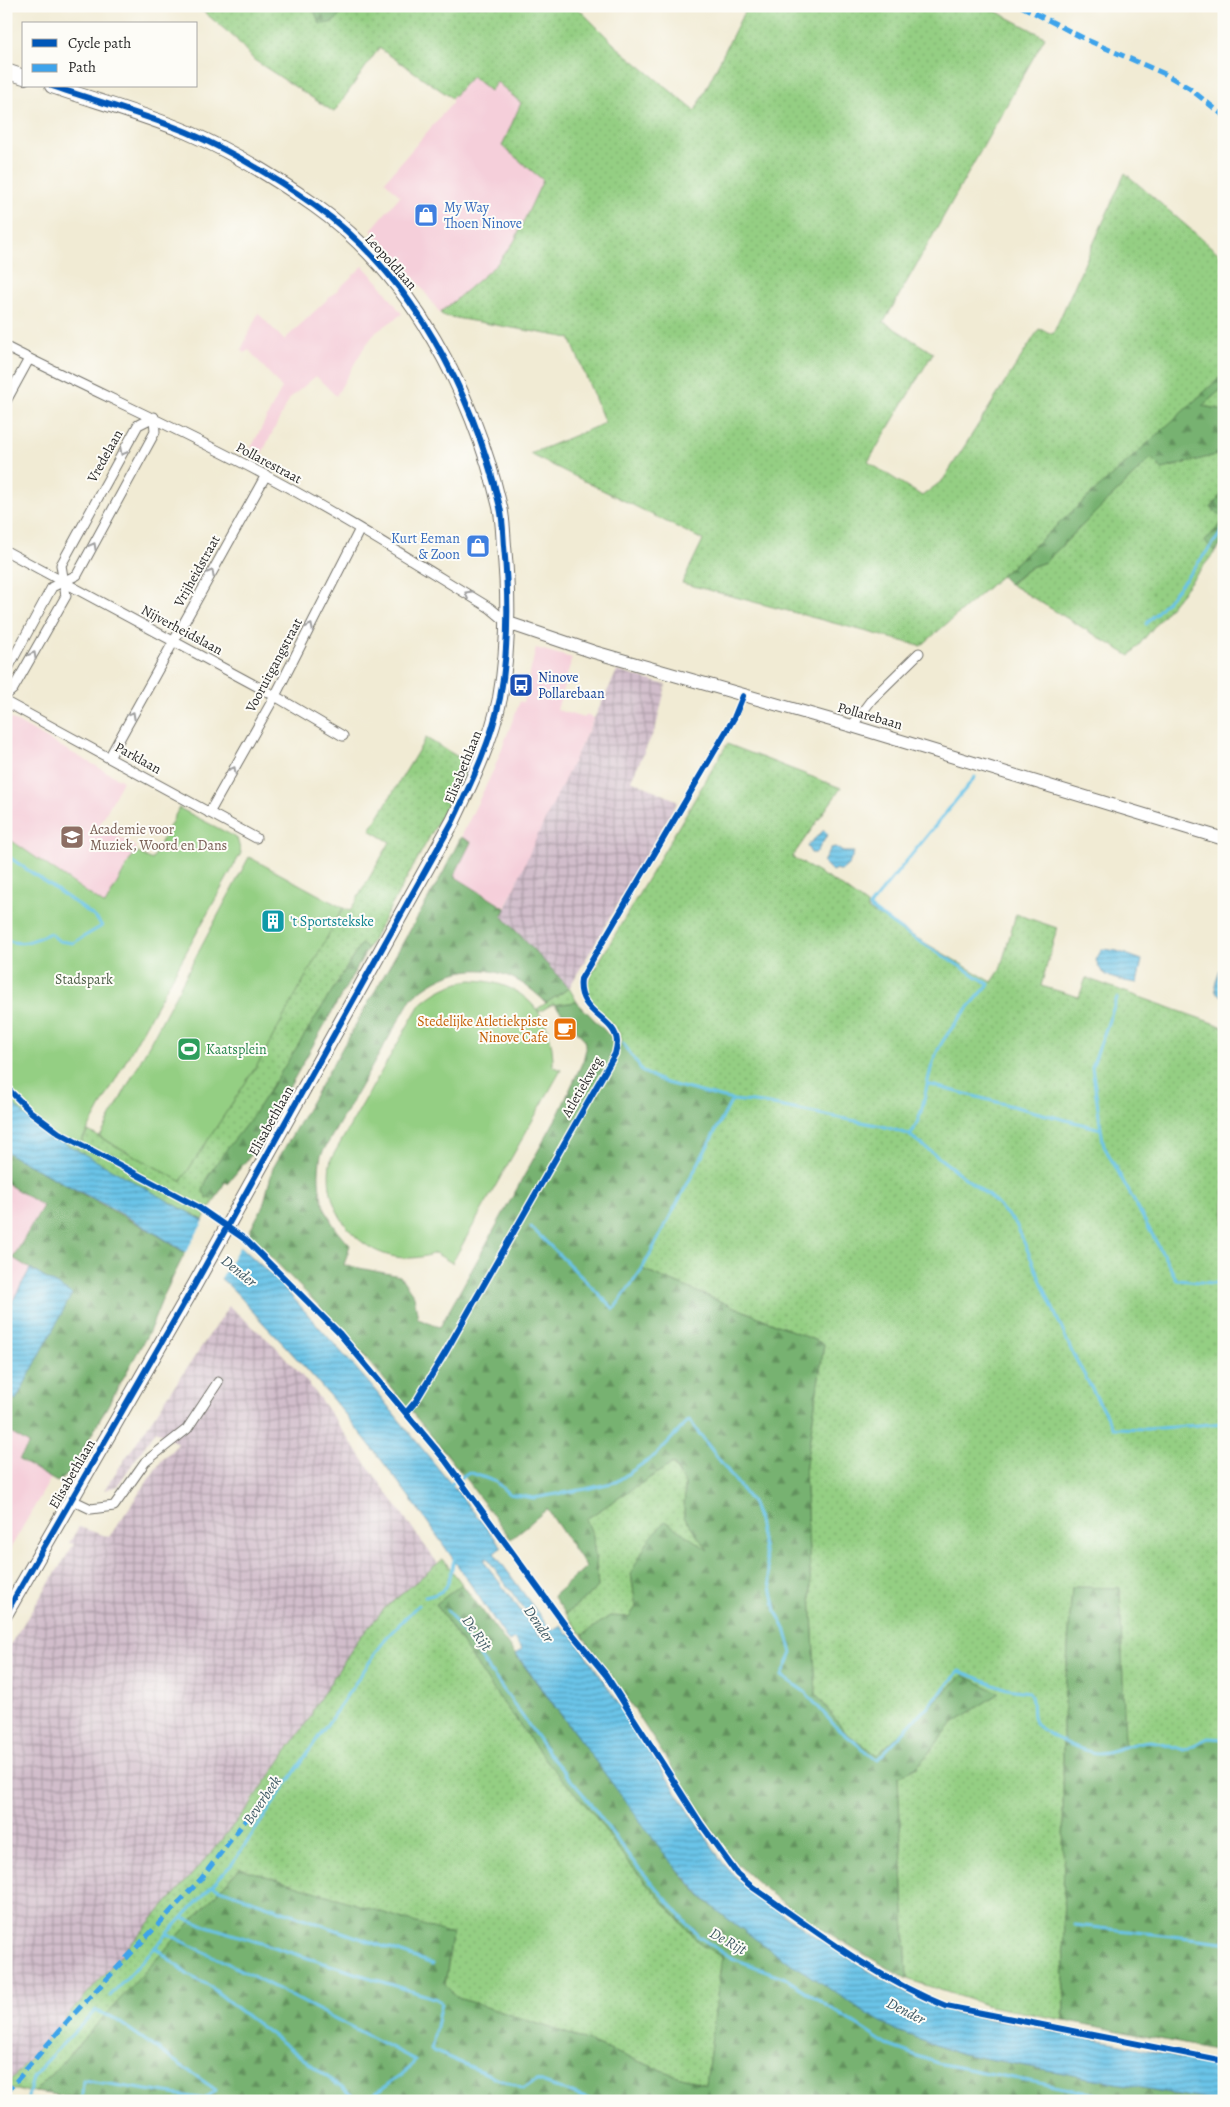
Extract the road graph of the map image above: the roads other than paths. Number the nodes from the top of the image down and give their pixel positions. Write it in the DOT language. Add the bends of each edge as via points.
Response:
graph roads {
  1 [pos="6,71"];
  2 [pos="22,76"];
  3 [pos="58,88"];
  4 [pos="6,347"];
  5 [pos="29,359"];
  6 [pos="6,401"];
  7 [pos="154,417"];
  8 [pos="266,475"];
  9 [pos="360,529"];
  10 [pos="6,550"];
  11 [pos="63,582"];
  12 [pos="508,623"];
  13 [pos="173,641"];
  14 [pos="919,653"];
  15 [pos="6,672"];
  16 [pos="6,695"];
  17 [pos="275,696"];
  18 [pos="6,702"];
  19 [pos="852,726"];
  20 [pos="343,736"];
  21 [pos="109,758"];
  22 [pos="209,813"];
  23 [pos="256,838"];
  24 [pos="1224,839"];
  25 [pos="218,1382"];
  26 [pos="72,1500"];
  27 [pos="6,1613"];
  1 -- 2 [label="main road"];
  3 -- 12 [label="main road, Leopoldlaan" via="187,132 251,166 315,206 362,246 402,290 434,338 476,425 501,510"];
  4 -- 5 [label="street, Pollarestraat"];
  5 -- 6 [label="street"];
  5 -- 7 [label="street, Pollarestraat"];
  7 -- 8 [label="street, Pollarestraat"];
  11 -- 7 [label="street, one-way" via="77,575 155,432"];
  7 -- 11 [label="street, Vredelaan, one-way" via="138,425 65,557 61,565"];
  8 -- 9 [label="street, Pollarestraat"];
  13 -- 8 [label="street, Vrijheidstraat, one-way"];
  12 -- 9 [label="street, Pollarestraat, one-way" via="490,608"];
  17 -- 9 [label="street, Vooruitgangstraat, one-way"];
  10 -- 11 [label="street, Nijverheidslaan"];
  11 -- 13 [label="street, Nijverheidslaan"];
  11 -- 15 [label="street" via="52,587"];
  16 -- 11 [label="street, Vredelaan, one-way" via="13,689 66,596"];
  12 -- 19 [label="street, Pollarebaan" via="594,652"];
  12 -- 26 [label="main road, Elisabethlaan" via="499,700 483,756 453,821"];
  13 -- 17 [label="street, Nijverheidslaan"];
  21 -- 13 [label="street, Vrijheidstraat, one-way"];
  14 -- 19 [label="street" via="872,699"];
  17 -- 20 [label="street, Nijverheidslaan"];
  22 -- 17 [label="street, Vooruitgangstraat, one-way"];
  18 -- 21 [label="street, Parklaan"];
  19 -- 24 [label="street, Pollarebaan"];
  21 -- 22 [label="street, Parklaan"];
  22 -- 23 [label="street, Parklaan"];
  25 -- 26 [label="street" via="187,1429 145,1462 114,1506 92,1509"];
  26 -- 27 [label="main road, Elisabethlaan"];
}
